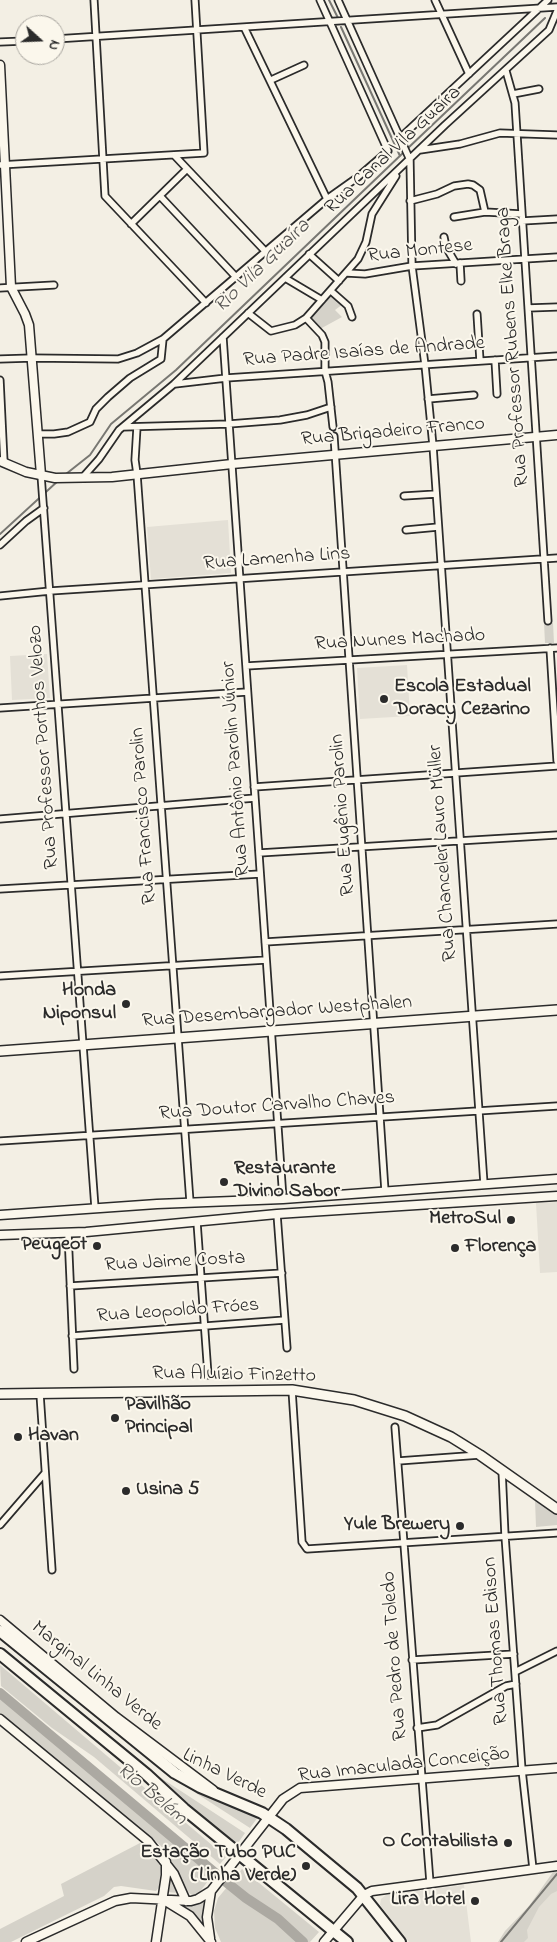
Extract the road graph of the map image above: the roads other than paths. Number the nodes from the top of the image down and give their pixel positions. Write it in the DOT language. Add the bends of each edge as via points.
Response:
graph roads {
  1 [pos="94,0"];
  2 [pos="194,0"];
  3 [pos="320,0"];
  4 [pos="338,0"];
  5 [pos="435,0"];
  6 [pos="535,0"];
  7 [pos="548,0"];
  8 [pos="557,7"];
  9 [pos="539,8"];
  10 [pos="557,11"];
  11 [pos="441,14"];
  12 [pos="347,20"];
  13 [pos="330,22"];
  14 [pos="244,27"];
  15 [pos="196,30"];
  16 [pos="96,36"];
  17 [pos="65,38"];
  18 [pos="15,41"];
  19 [pos="0,42"];
  20 [pos="0,65"];
  21 [pos="304,65"];
  22 [pos="506,71"];
  23 [pos="469,74"];
  24 [pos="271,80"];
  25 [pos="539,89"];
  26 [pos="513,94"];
  27 [pos="517,133"];
  28 [pos="557,134"];
  29 [pos="400,138"];
  30 [pos="420,150"];
  31 [pos="174,155"];
  32 [pos="409,157"];
  33 [pos="103,159"];
  34 [pos="2,165"];
  35 [pos="187,169"];
  36 [pos="399,170"];
  37 [pos="3,196"];
  38 [pos="160,196"];
  39 [pos="327,199"];
  40 [pos="410,202"];
  41 [pos="485,212"];
  42 [pos="454,217"];
  43 [pos="522,217"];
  44 [pos="557,219"];
  45 [pos="131,224"];
  46 [pos="4,226"];
  47 [pos="444,237"];
  48 [pos="266,252"];
  49 [pos="309,254"];
  50 [pos="557,258"];
  51 [pos="525,260"];
  52 [pos="458,264"];
  53 [pos="412,266"];
  54 [pos="347,273"];
  55 [pos="236,277"];
  56 [pos="285,278"];
  57 [pos="461,281"];
  58 [pos="339,282"];
  59 [pos="54,285"];
  60 [pos="11,287"];
  61 [pos="0,288"];
  62 [pos="331,290"];
  63 [pos="322,300"];
  64 [pos="206,303"];
  65 [pos="557,307"];
  66 [pos="528,308"];
  67 [pos="248,313"];
  68 [pos="477,314"];
  69 [pos="352,316"];
  70 [pos="306,318"];
  71 [pos="223,337"];
  72 [pos="163,339"];
  73 [pos="557,356"];
  74 [pos="32,358"];
  75 [pos="531,358"];
  76 [pos="0,359"];
  77 [pos="495,360"];
  78 [pos="480,361"];
  79 [pos="425,365"];
  80 [pos="325,372"];
  81 [pos="226,378"];
  82 [pos="0,380"];
  83 [pos="174,384"];
  84 [pos="497,394"];
  85 [pos="474,395"];
  86 [pos="428,399"];
  87 [pos="331,407"];
  88 [pos="229,424"];
  89 [pos="122,427"];
  90 [pos="137,427"];
  91 [pos="333,427"];
  92 [pos="38,434"];
  93 [pos="557,434"];
  94 [pos="334,436"];
  95 [pos="536,436"];
  96 [pos="433,446"];
  97 [pos="336,454"];
  98 [pos="2,461"];
  99 [pos="232,464"];
  100 [pos="136,472"];
  101 [pos="41,476"];
  102 [pos="88,477"];
  103 [pos="436,494"];
  104 [pos="404,496"];
  105 [pos="44,508"];
  106 [pos="438,527"];
  107 [pos="406,530"];
  108 [pos="0,544"];
  109 [pos="557,558"];
  110 [pos="544,559"];
  111 [pos="441,566"];
  112 [pos="344,572"];
  113 [pos="240,579"];
  114 [pos="145,585"];
  115 [pos="50,591"];
  116 [pos="0,596"];
  117 [pos="548,622"];
  118 [pos="550,648"];
  119 [pos="557,648"];
  120 [pos="447,654"];
  121 [pos="350,660"];
  122 [pos="246,666"];
  123 [pos="247,692"];
  124 [pos="153,698"];
  125 [pos="58,704"];
  126 [pos="0,708"];
  127 [pos="557,761"];
  128 [pos="557,766"];
  129 [pos="455,773"];
  130 [pos="358,780"];
  131 [pos="254,787"];
  132 [pos="255,798"];
  133 [pos="161,806"];
  134 [pos="66,813"];
  135 [pos="0,819"];
  136 [pos="557,835"];
  137 [pos="460,840"];
  138 [pos="362,846"];
  139 [pos="259,853"];
  140 [pos="260,874"];
  141 [pos="166,880"];
  142 [pos="72,885"];
  143 [pos="0,889"];
  144 [pos="557,924"];
  145 [pos="466,930"];
  146 [pos="368,936"];
  147 [pos="265,942"];
  148 [pos="266,960"];
  149 [pos="172,965"];
  150 [pos="78,971"];
  151 [pos="0,976"];
  152 [pos="557,1010"];
  153 [pos="472,1016"];
  154 [pos="374,1024"];
  155 [pos="271,1031"];
  156 [pos="178,1038"];
  157 [pos="83,1045"];
  158 [pos="0,1051"];
  159 [pos="557,1106"];
  160 [pos="478,1110"];
  161 [pos="380,1117"];
  162 [pos="277,1124"];
  163 [pos="184,1130"];
  164 [pos="90,1136"];
  165 [pos="0,1141"];
  166 [pos="557,1180"];
  167 [pos="484,1184"];
  168 [pos="385,1191"];
  169 [pos="557,1196"];
  170 [pos="283,1199"];
  171 [pos="190,1202"];
  172 [pos="95,1208"];
  173 [pos="278,1214"];
  174 [pos="0,1215"];
  175 [pos="197,1222"];
  176 [pos="68,1233"];
  177 [pos="0,1235"];
  178 [pos="282,1273"];
  179 [pos="201,1278"];
  180 [pos="70,1286"];
  181 [pos="285,1320"];
  182 [pos="204,1327"];
  183 [pos="72,1336"];
  184 [pos="287,1348"];
  185 [pos="74,1369"];
  186 [pos="208,1375"];
  187 [pos="292,1390"];
  188 [pos="0,1394"];
  189 [pos="40,1394"];
  190 [pos="395,1427"];
  191 [pos="480,1455"];
  192 [pos="398,1461"];
  193 [pos="502,1470"];
  194 [pos="45,1473"];
  195 [pos="557,1509"];
  196 [pos="0,1525"];
  197 [pos="556,1532"];
  198 [pos="505,1536"];
  199 [pos="404,1543"];
  200 [pos="52,1570"];
  201 [pos="0,1620"];
  202 [pos="0,1631"];
  203 [pos="557,1651"];
  204 [pos="0,1654"];
  205 [pos="514,1654"];
  206 [pos="412,1660"];
  207 [pos="515,1672"];
  208 [pos="516,1684"];
  209 [pos="0,1719"];
  210 [pos="417,1728"];
  211 [pos="557,1768"];
  212 [pos="522,1770"];
  213 [pos="421,1778"];
  214 [pos="220,1796"];
  215 [pos="268,1817"];
  216 [pos="238,1858"];
  217 [pos="166,1862"];
  218 [pos="557,1866"];
  219 [pos="533,1869"];
  220 [pos="430,1882"];
  221 [pos="211,1891"];
  222 [pos="364,1895"];
  223 [pos="162,1900"];
  224 [pos="186,1901"];
  225 [pos="328,1937"];
  226 [pos="26,1942"];
  227 [pos="156,1942"];
  228 [pos="211,1942"];
  229 [pos="347,1942"];
  230 [pos="400,1942"];
  1 -- 16 [label="street"];
  2 -- 15 [label="street"];
  3 -- 13 [label="street"];
  4 -- 12 [label="street"];
  5 -- 11 [label="street"];
  6 -- 9 [label="street"];
  7 -- 9 [label="street, Rua Canal Vila Guaíra"];
  8 -- 9 [label="street"];
  9 -- 11 [label="street"];
  9 -- 23 [label="street, Rua Canal Vila Guaíra"];
  10 -- 22 [label="street, Rua Canal Vila Guaíra" via="549,30"];
  11 -- 12 [label="street"];
  11 -- 23 [label="street"];
  12 -- 13 [label="street"];
  12 -- 29 [label="street"];
  13 -- 14 [label="street"];
  13 -- 39 [label="street, Rua Canal Vila Guaíra" via="388,151 358,178"];
  14 -- 15 [label="street"];
  14 -- 24 [label="street"];
  15 -- 16 [label="street"];
  15 -- 31 [label="street" via="204,153"];
  16 -- 17 [label="street"];
  16 -- 33 [label="street"];
  18 -- 19 [label="street"];
  20 -- 34 [label="street"];
  21 -- 24 [label="street"];
  22 -- 26 [label="street, Rua Professor Rubens Elke Braga"];
  22 -- 30 [label="street, Rua Canal Vila Guaíra"];
  23 -- 29 [label="street, Rua Canal Vila Guaíra"];
  24 -- 39 [label="street"];
  25 -- 26 [label="street"];
  26 -- 27 [label="street, Rua Professor Rubens Elke Braga"];
  27 -- 28 [label="street"];
  27 -- 30 [label="street"];
  27 -- 43 [label="street, Rua Professor Rubens Elke Braga"];
  29 -- 32 [label="street"];
  30 -- 32 [label="street, Rua Canal Vila Guaíra"];
  31 -- 33 [label="street"];
  31 -- 35 [label="street"];
  32 -- 36 [label="street, Rua Canal Vila Guaíra"];
  32 -- 40 [label="street, Rua Chanceler Lauro Müller"];
  33 -- 34 [label="street"];
  33 -- 45 [label="street" via="105,196"];
  34 -- 37 [label="street"];
  35 -- 38 [label="street"];
  35 -- 48 [label="street"];
  36 -- 49 [label="street, Rua Canal Vila Guaíra"];
  36 -- 54 [label="street" via="372,214 361,254"];
  37 -- 46 [label="street"];
  38 -- 45 [label="street"];
  38 -- 55 [label="street"];
  39 -- 48 [label="street, Rua Canal Vila Guaíra"];
  40 -- 41 [label="street" via="468,184 480,190"];
  40 -- 53 [label="street, Rua Chanceler Lauro Müller"];
  41 -- 42 [label="street"];
  41 -- 43 [label="street"];
  43 -- 44 [label="street"];
  43 -- 51 [label="street, Rua Professor Rubens Elke Braga"];
  45 -- 64 [label="street"];
  46 -- 60 [label="street"];
  47 -- 52 [label="street"];
  48 -- 55 [label="street, Rua Canal Vila Guaíra"];
  49 -- 56 [label="street, Rua Canal Vila Guaíra"];
  49 -- 58 [label="street"];
  50 -- 51 [label="street, Rua Montese"];
  51 -- 52 [label="street, Rua Montese"];
  51 -- 66 [label="street, Rua Professor Rubens Elke Braga"];
  52 -- 53 [label="street, Rua Montese"];
  52 -- 57 [label="street"];
  53 -- 54 [label="street, Rua Montese" via="365,274"];
  53 -- 79 [label="street, Rua Chanceler Lauro Müller"];
  54 -- 58 [label="street"];
  55 -- 64 [label="street, Rua Canal Vila Guaíra"];
  56 -- 63 [label="street"];
  56 -- 67 [label="street, Rua Canal Vila Guaíra"];
  58 -- 62 [label="street"];
  59 -- 60 [label="street"];
  60 -- 61 [label="street"];
  60 -- 74 [label="street, Rua Professor Porthos Velozo" via="27,319"];
  62 -- 63 [label="street"];
  62 -- 69 [label="street" via="346,303"];
  63 -- 70 [label="street"];
  64 -- 72 [label="street, Rua Canal Vila Guaíra"];
  65 -- 66 [label="street"];
  66 -- 75 [label="street, Rua Professor Rubens Elke Braga"];
  67 -- 70 [label="street" via="271,331 296,325"];
  67 -- 71 [label="street, Rua Canal Vila Guaíra"];
  68 -- 78 [label="street"];
  70 -- 80 [label="street" via="324,339"];
  71 -- 81 [label="street, Rua Antônio Parolin Júnior"];
  71 -- 83 [label="street, Rua Canal Vila Guaíra"];
  72 -- 74 [label="street, Rua Canal Vila Guaíra" via="118,359"];
  72 -- 92 [label="street" via="161,359 130,378 108,397 96,409 90,422 68,432"];
  73 -- 75 [label="street, Rua Padre Isaías de Andrade"];
  74 -- 76 [label="street, Rua Canal Vila Guaíra"];
  74 -- 92 [label="street, Rua Professor Porthos Velozo"];
  75 -- 77 [label="street, Rua Padre Isaías de Andrade"];
  75 -- 95 [label="street, Rua Professor Rubens Elke Braga"];
  77 -- 78 [label="street, Rua Padre Isaías de Andrade"];
  77 -- 84 [label="street"];
  78 -- 79 [label="street, Rua Padre Isaías de Andrade"];
  79 -- 80 [label="street, Rua Padre Isaías de Andrade"];
  79 -- 86 [label="street, Rua Chanceler Lauro Müller"];
  80 -- 81 [label="street, Rua Padre Isaías de Andrade"];
  80 -- 87 [label="street"];
  81 -- 83 [label="street, Rua Padre Isaías de Andrade"];
  81 -- 88 [label="street, Rua Antônio Parolin Júnior"];
  82 -- 98 [label="street"];
  83 -- 89 [label="street, Rua Canal Vila Guaíra"];
  85 -- 86 [label="street"];
  86 -- 96 [label="street, Rua Chanceler Lauro Müller"];
  87 -- 88 [label="street" via="287,419"];
  87 -- 91 [label="street"];
  88 -- 90 [label="street"];
  88 -- 99 [label="street, Rua Antônio Parolin Júnior"];
  89 -- 90 [label="street"];
  89 -- 102 [label="street, Rua Canal Vila Guaíra"];
  90 -- 100 [label="street, Rua Francisco Parolin"];
  92 -- 101 [label="street, Rua Professor Porthos Velozo"];
  93 -- 95 [label="street, Rua Brigadeiro Franco"];
  94 -- 97 [label="street, Rua Eugênio Parolin"];
  95 -- 96 [label="street, Rua Brigadeiro Franco"];
  95 -- 110 [label="street, Rua Professor Rubens Elke Braga"];
  96 -- 97 [label="street, Rua Brigadeiro Franco"];
  96 -- 103 [label="street, Rua Chanceler Lauro Müller"];
  97 -- 99 [label="street, Rua Brigadeiro Franco"];
  97 -- 112 [label="street, Rua Eugênio Parolin"];
  98 -- 101 [label="street, Rua Brigadeiro Franco"];
  99 -- 100 [label="street, Rua Brigadeiro Franco" via="198,463"];
  99 -- 113 [label="street, Rua Antônio Parolin Júnior"];
  100 -- 102 [label="street, Rua Brigadeiro Franco"];
  100 -- 114 [label="street, Rua Francisco Parolin"];
  101 -- 102 [label="street, Rua Brigadeiro Franco"];
  101 -- 105 [label="street, Rua Professor Porthos Velozo"];
  103 -- 104 [label="street"];
  103 -- 106 [label="street, Rua Chanceler Lauro Müller"];
  105 -- 108 [label="street"];
  105 -- 115 [label="street, Rua Professor Porthos Velozo"];
  106 -- 107 [label="street"];
  106 -- 111 [label="street, Rua Chanceler Lauro Müller"];
  109 -- 110 [label="street, Rua Lamenha Lins"];
  110 -- 111 [label="street, Rua Lamenha Lins"];
  110 -- 117 [label="street, Rua Professor Rubens Elke Braga"];
  111 -- 112 [label="street, Rua Lamenha Lins"];
  111 -- 120 [label="street, Rua Chanceler Lauro Müller"];
  112 -- 113 [label="street, Rua Lamenha Lins"];
  112 -- 121 [label="street, Rua Eugênio Parolin"];
  113 -- 114 [label="street, Rua Lamenha Lins"];
  113 -- 122 [label="street, Rua Antônio Parolin Júnior"];
  114 -- 115 [label="street, Rua Lamenha Lins"];
  114 -- 124 [label="street, Rua Francisco Parolin"];
  115 -- 116 [label="street, Rua Lamenha Lins"];
  115 -- 125 [label="street, Rua Professor Porthos Velozo"];
  118 -- 119 [label="street, Rua Nunes Machado"];
  118 -- 120 [label="street, Rua Nunes Machado"];
  118 -- 127 [label="street"];
  120 -- 121 [label="street, Rua Nunes Machado"];
  120 -- 129 [label="street, Rua Chanceler Lauro Müller"];
  121 -- 122 [label="street, Rua Nunes Machado"];
  121 -- 130 [label="street, Rua Eugênio Parolin"];
  122 -- 123 [label="street, Rua Antônio Parolin Júnior"];
  123 -- 124 [label="street"];
  123 -- 131 [label="street, Rua Antônio Parolin Júnior"];
  124 -- 125 [label="street"];
  124 -- 133 [label="street, Rua Francisco Parolin"];
  125 -- 126 [label="street"];
  125 -- 134 [label="street, Rua Professor Porthos Velozo"];
  128 -- 129 [label="street"];
  129 -- 130 [label="street"];
  129 -- 137 [label="street, Rua Chanceler Lauro Müller"];
  130 -- 131 [label="street"];
  130 -- 138 [label="street, Rua Eugênio Parolin"];
  131 -- 132 [label="street, Rua Antônio Parolin Júnior"];
  132 -- 133 [label="street"];
  132 -- 139 [label="street, Rua Antônio Parolin Júnior"];
  133 -- 134 [label="street"];
  133 -- 141 [label="street, Rua Francisco Parolin"];
  134 -- 135 [label="street"];
  134 -- 142 [label="street, Rua Professor Porthos Velozo"];
  136 -- 137 [label="street"];
  137 -- 138 [label="street"];
  137 -- 145 [label="street, Rua Chanceler Lauro Müller"];
  138 -- 139 [label="street"];
  138 -- 146 [label="street, Rua Eugênio Parolin"];
  139 -- 140 [label="street, Rua Antônio Parolin Júnior"];
  140 -- 141 [label="street"];
  140 -- 147 [label="street, Rua Antônio Parolin Júnior"];
  141 -- 142 [label="street"];
  141 -- 149 [label="street, Rua Francisco Parolin"];
  142 -- 143 [label="street"];
  142 -- 150 [label="street, Rua Professor Porthos Velozo"];
  144 -- 145 [label="street"];
  145 -- 146 [label="street"];
  145 -- 153 [label="street, Rua Chanceler Lauro Müller"];
  146 -- 147 [label="street"];
  146 -- 154 [label="street, Rua Eugênio Parolin"];
  147 -- 148 [label="street, Rua Antônio Parolin Júnior"];
  148 -- 149 [label="street"];
  148 -- 155 [label="street, Rua Antônio Parolin Júnior"];
  149 -- 150 [label="street"];
  149 -- 156 [label="street, Rua Francisco Parolin"];
  150 -- 151 [label="street"];
  150 -- 157 [label="street, Rua Professor Porthos Velozo"];
  152 -- 153 [label="main road, Rua Desembargador Westphalen"];
  153 -- 154 [label="main road, Rua Desembargador Westphalen"];
  153 -- 160 [label="street, Rua Chanceler Lauro Müller"];
  154 -- 155 [label="main road, Rua Desembargador Westphalen"];
  154 -- 161 [label="street, Rua Eugênio Parolin"];
  155 -- 156 [label="main road, Rua Desembargador Westphalen"];
  155 -- 162 [label="street, Rua Antônio Parolin Júnior"];
  156 -- 157 [label="main road, Rua Desembargador Westphalen"];
  156 -- 163 [label="street, Rua Francisco Parolin"];
  157 -- 158 [label="main road, Rua Desembargador Westphalen"];
  157 -- 164 [label="street, Rua Professor Porthos Velozo"];
  159 -- 160 [label="street, Rua Doutor Carvalho Chaves"];
  160 -- 161 [label="street, Rua Doutor Carvalho Chaves"];
  160 -- 167 [label="street, Rua Chanceler Lauro Müller"];
  161 -- 162 [label="street, Rua Doutor Carvalho Chaves"];
  161 -- 168 [label="street, Rua Eugênio Parolin"];
  162 -- 163 [label="street, Rua Doutor Carvalho Chaves"];
  162 -- 170 [label="street, Rua Antônio Parolin Júnior"];
  163 -- 164 [label="street, Rua Doutor Carvalho Chaves"];
  163 -- 171 [label="street, Rua Francisco Parolin"];
  164 -- 165 [label="street, Rua Doutor Carvalho Chaves"];
  164 -- 172 [label="street, Rua Professor Porthos Velozo"];
  166 -- 167 [label="street"];
  167 -- 168 [label="street"];
  168 -- 170 [label="street"];
  169 -- 173 [label="street"];
  170 -- 171 [label="street"];
  171 -- 172 [label="street"];
  172 -- 174 [label="street"];
  173 -- 175 [label="street"];
  173 -- 178 [label="street"];
  175 -- 176 [label="street"];
  175 -- 179 [label="street"];
  176 -- 177 [label="street"];
  176 -- 180 [label="street"];
  178 -- 179 [label="street, Rua Jaime Costa"];
  178 -- 181 [label="street"];
  179 -- 180 [label="street, Rua Jaime Costa"];
  179 -- 182 [label="street"];
  180 -- 183 [label="street"];
  181 -- 182 [label="street, Rua Leopoldo Fróes"];
  181 -- 184 [label="street"];
  182 -- 183 [label="street, Rua Leopoldo Fróes"];
  182 -- 186 [label="street"];
  183 -- 185 [label="street"];
  187 -- 189 [label="main road, Rua Aluízio Finzetto"];
  187 -- 191 [label="main road, Rua Aluízio Finzetto" via="354,1400 406,1416"];
  187 -- 199 [label="street" via="305,1548"];
  188 -- 189 [label="main road, Rua Aluízio Finzetto"];
  189 -- 194 [label="street"];
  190 -- 192 [label="street, Rua Pedro de Toledo"];
  191 -- 192 [label="street"];
  191 -- 193 [label="main road, Rua Aluízio Finzetto"];
  192 -- 199 [label="street, Rua Pedro de Toledo"];
  193 -- 195 [label="main road, Rua Aluízio Finzetto"];
  193 -- 198 [label="street, Rua Thomas Edison"];
  194 -- 196 [label="street"];
  194 -- 200 [label="street"];
  197 -- 198 [label="street"];
  198 -- 199 [label="street"];
  198 -- 205 [label="street, Rua Thomas Edison"];
  199 -- 206 [label="street, Rua Pedro de Toledo"];
  201 -- 214 [label="street, Marginal Linha Verde" via="116,1718"];
  202 -- 214 [label="highway, Linha Verde" via="168,1768"];
  203 -- 207 [label="street"];
  204 -- 216 [label="highway, Linha Verde" via="140,1768"];
  205 -- 206 [label="street"];
  205 -- 207 [label="street, Rua Thomas Edison"];
  206 -- 210 [label="street, Rua Pedro de Toledo"];
  207 -- 208 [label="street, Rua Thomas Edison"];
  208 -- 210 [label="street" via="506,1686 437,1726"];
  208 -- 212 [label="street, Rua Thomas Edison"];
  209 -- 217 [label="street" via="142,1835"];
  210 -- 213 [label="street, Rua Pedro de Toledo"];
  211 -- 212 [label="street, Rua Imaculada Conceição"];
  212 -- 213 [label="street, Rua Imaculada Conceição"];
  212 -- 219 [label="street, Rua Thomas Edison"];
  213 -- 215 [label="street, Rua Imaculada Conceição" via="300,1788 283,1799"];
  213 -- 220 [label="street, Rua Pedro de Toledo"];
  214 -- 215 [label="highway, Linha Verde"];
  215 -- 216 [label="street, Rua Imaculada Conceição"];
  215 -- 222 [label="highway, Linha Verde"];
  216 -- 221 [label="street, Rua Imaculada Conceição"];
  216 -- 225 [label="highway, Linha Verde"];
  217 -- 223 [label="street"];
  217 -- 224 [label="street"];
  218 -- 219 [label="street"];
  219 -- 220 [label="street"];
  220 -- 222 [label="street" via="386,1888"];
  221 -- 224 [label="street, Rua Imaculada Conceição" via="198,1899"];
  221 -- 228 [label="street, Rua Imaculada Conceição" via="206,1917"];
  222 -- 225 [label="street"];
  222 -- 230 [label="highway, Linha Verde"];
  223 -- 224 [label="street, Rua Imaculada Conceição"];
  223 -- 226 [label="street, Rua Imaculada Conceição" via="115,1900"];
  223 -- 227 [label="street"];
  223 -- 228 [label="street" via="190,1916"];
  225 -- 229 [label="highway, Linha Verde"];
}
